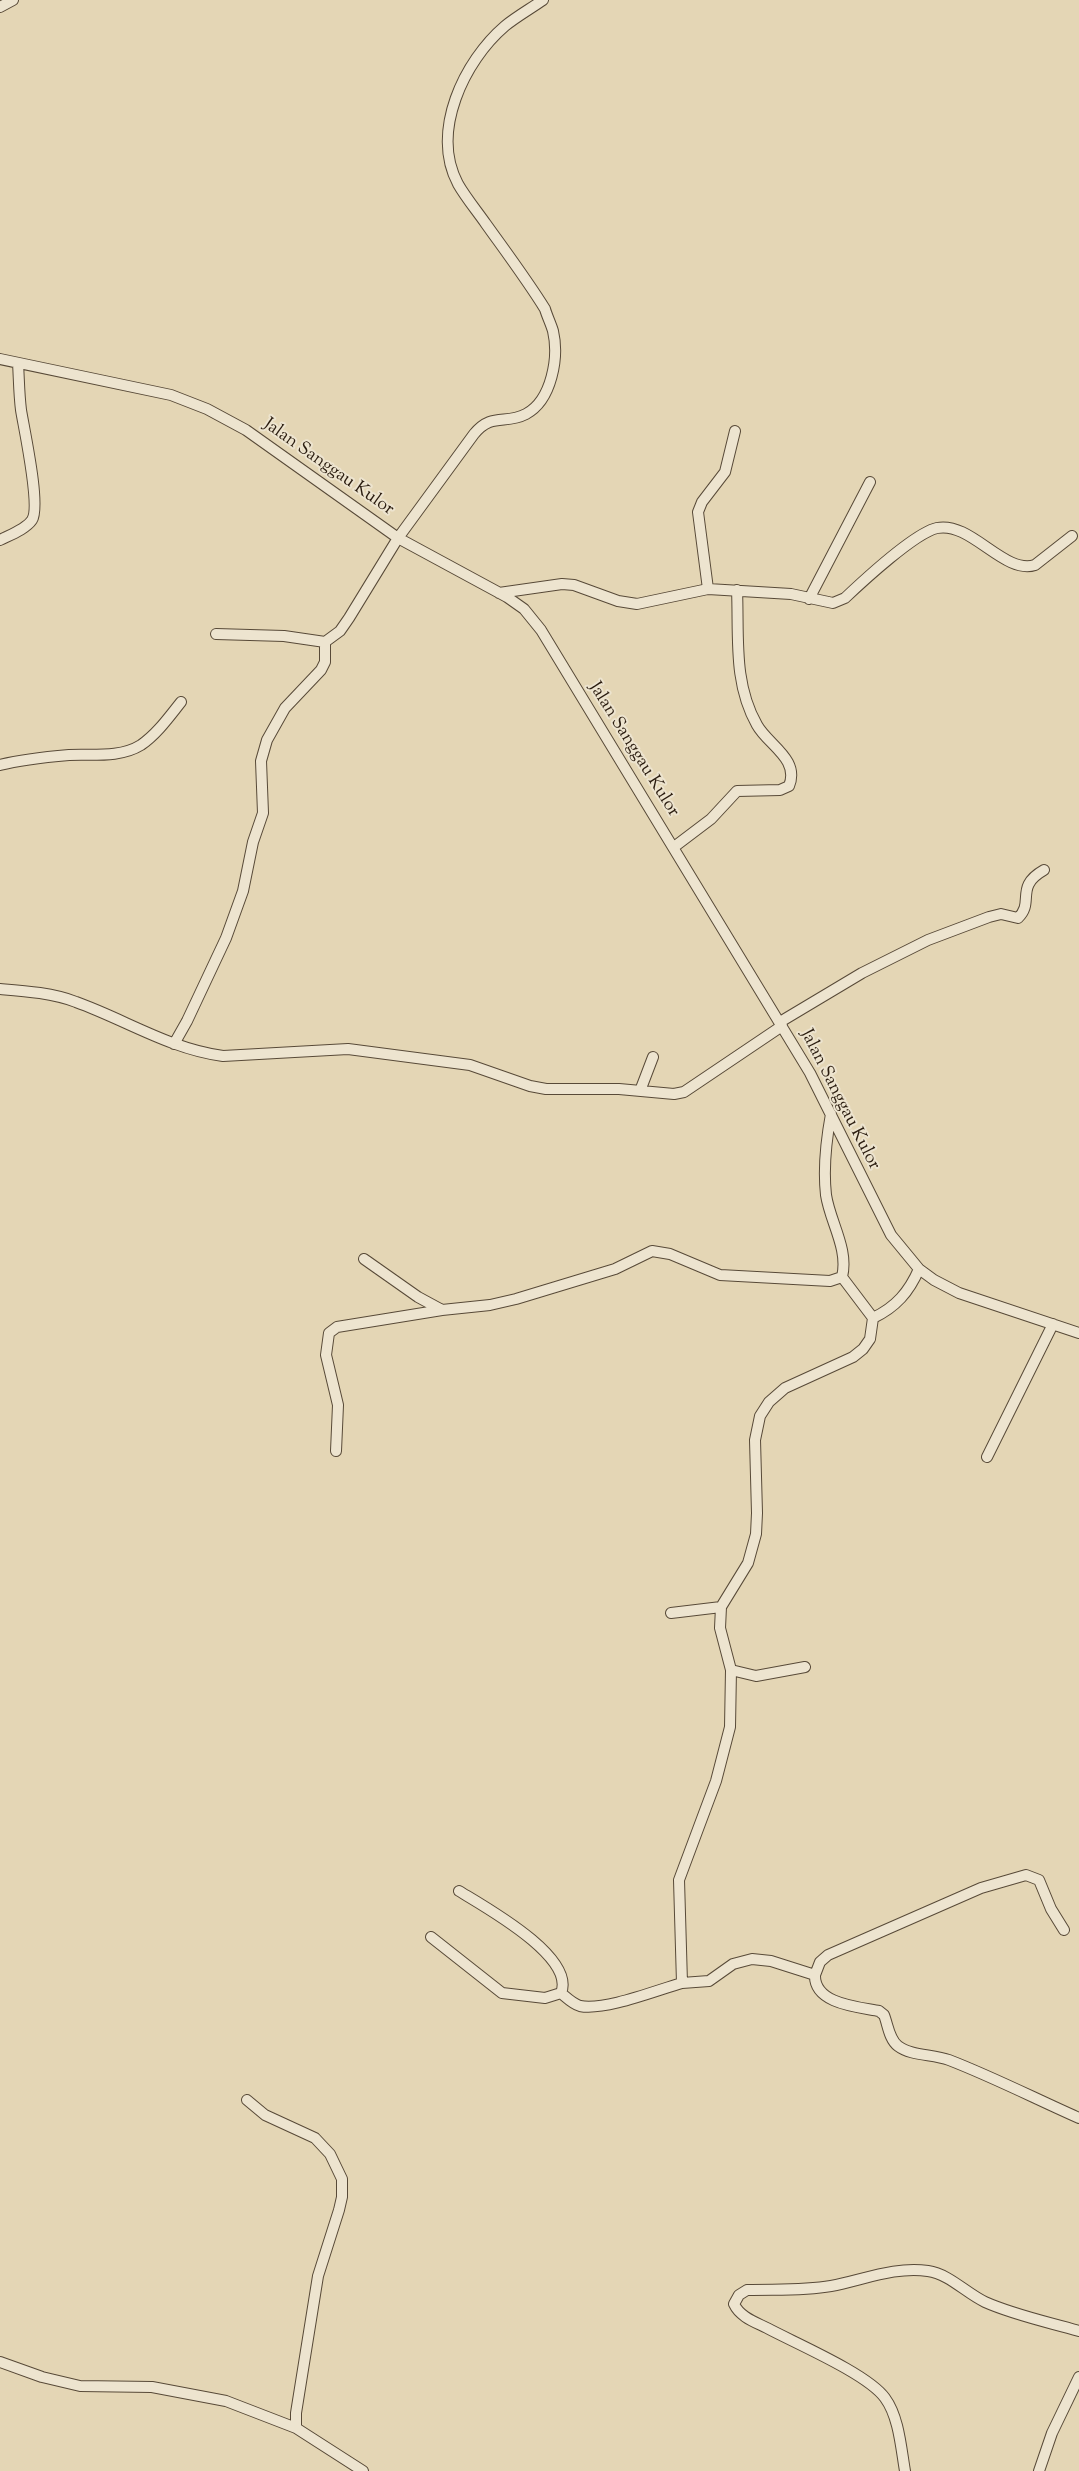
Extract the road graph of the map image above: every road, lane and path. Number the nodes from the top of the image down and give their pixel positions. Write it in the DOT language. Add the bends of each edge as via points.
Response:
graph roads {
  1 [pos="13,0"];
  2 [pos="542,0"];
  3 [pos="0,7"];
  4 [pos="0,359"];
  5 [pos="18,364"];
  6 [pos="735,430"];
  7 [pos="870,482"];
  8 [pos="1072,536"];
  9 [pos="398,538"];
  10 [pos="0,540"];
  11 [pos="708,589"];
  12 [pos="737,590"];
  13 [pos="499,593"];
  14 [pos="809,599"];
  15 [pos="216,634"];
  16 [pos="325,642"];
  17 [pos="181,702"];
  18 [pos="0,765"];
  19 [pos="674,847"];
  20 [pos="1044,870"];
  21 [pos="0,989"];
  22 [pos="781,1024"];
  23 [pos="174,1044"];
  24 [pos="653,1057"];
  25 [pos="640,1091"];
  26 [pos="831,1114"];
  27 [pos="364,1259"];
  28 [pos="920,1269"];
  29 [pos="842,1277"];
  30 [pos="442,1310"];
  31 [pos="873,1318"];
  32 [pos="1053,1324"];
  33 [pos="1079,1332"];
  34 [pos="336,1451"];
  35 [pos="987,1457"];
  36 [pos="721,1607"];
  37 [pos="672,1613"];
  38 [pos="805,1667"];
  39 [pos="731,1670"];
  40 [pos="459,1891"];
  41 [pos="1064,1930"];
  42 [pos="431,1937"];
  43 [pos="815,1975"];
  44 [pos="682,1983"];
  45 [pos="561,1993"];
  46 [pos="247,2100"];
  47 [pos="1079,2118"];
  48 [pos="1079,2331"];
  49 [pos="0,2362"];
  50 [pos="1079,2377"];
  51 [pos="296,2428"];
  52 [pos="363,2471"];
  53 [pos="905,2471"];
  54 [pos="1039,2471"];
  1 -- 3 [label="street"];
  2 -- 9 [label="street" via="505,27 479,55 463,83 450,120 448,140 458,184 545,309 553,331 553,370 546,391 534,408 516,418 494,419 482,424"];
  4 -- 5 [label="street, Jalan Sanggau Kulor"];
  5 -- 9 [label="street, Jalan Sanggau Kulor" via="163,393 207,409 246,430"];
  5 -- 10 [label="street" via="35,512 27,525"];
  6 -- 11 [label="street" via="725,472 698,512"];
  7 -- 14 [label="street"];
  8 -- 14 [label="street" via="1028,568 1018,566 952,529 937,528 889,559 845,598 833,603"];
  9 -- 13 [label="street, Jalan Sanggau Kulor"];
  9 -- 16 [label="street" via="355,610 340,631"];
  11 -- 12 [label="street"];
  11 -- 13 [label="street" via="637,604 562,584"];
  12 -- 14 [label="street" via="791,594"];
  12 -- 19 [label="street" via="741,684 758,726 782,753 791,768 792,778 789,786 780,790 737,791 711,819"];
  13 -- 19 [label="street, Jalan Sanggau Kulor" via="524,609 541,630"];
  15 -- 16 [label="street" via="284,636"];
  16 -- 23 [label="street" via="325,662 321,670 285,708 267,740 262,761 263,813 253,842 244,891 226,938"];
  17 -- 18 [label="street" via="155,733 122,753 58,756"];
  19 -- 22 [label="street, Jalan Sanggau Kulor"];
  20 -- 22 [label="street" via="1033,876 1026,886 1025,906 1018,918 1001,914 936,936 862,974"];
  21 -- 23 [label="street" via="73,1001"];
  22 -- 25 [label="street" via="684,1092"];
  22 -- 26 [label="street, Jalan Sanggau Kulor"];
  23 -- 25 [label="street" via="204,1054 223,1056 366,1050 470,1065 546,1089 619,1088"];
  24 -- 25 [label="street"];
  26 -- 28 [label="street, Jalan Sanggau Kulor" via="891,1235"];
  26 -- 29 [label="street" via="825,1148 826,1196 843,1260"];
  27 -- 30 [label="street"];
  28 -- 31 [label="street" via="907,1292 891,1309"];
  28 -- 32 [label="street, Jalan Sanggau Kulor" via="959,1293"];
  29 -- 30 [label="street" via="830,1281 720,1276 670,1254 652,1251 615,1269 516,1299"];
  29 -- 31 [label="street"];
  30 -- 34 [label="street" via="336,1327 329,1333 326,1356 338,1405"];
  31 -- 36 [label="street" via="870,1340 863,1349 853,1357 785,1388 769,1402 760,1416 755,1440 756,1534 748,1563"];
  32 -- 33 [label="street, Jalan Sanggau Kulor"];
  32 -- 35 [label="street"];
  36 -- 37 [label="street"];
  36 -- 39 [label="street" via="720,1628"];
  38 -- 39 [label="street" via="756,1676"];
  39 -- 44 [label="street" via="732,1703 727,1747 679,1880"];
  40 -- 45 [label="street" via="498,1915 551,1957 560,1969 563,1980"];
  41 -- 43 [label="street" via="1039,1880 1026,1875 969,1893 828,1955 820,1962"];
  42 -- 45 [label="street" via="502,1993 546,1998"];
  43 -- 44 [label="street" via="771,1961 752,1959 733,1964 710,1981"];
  43 -- 47 [label="street" via="815,1982 824,1995 884,2015 890,2033 902,2049 970,2068"];
  44 -- 45 [label="street" via="596,2006 580,2006"];
  46 -- 51 [label="street" via="265,2115 316,2138 330,2154 342,2178 342,2198 318,2276"];
  48 -- 53 [label="street" via="999,2308 928,2270 874,2275 809,2289 748,2290 739,2295 734,2304 737,2311 750,2320 815,2352 876,2388 891,2410"];
  49 -- 51 [label="street" via="80,2386 152,2387 212,2398"];
  50 -- 54 [label="street" via="1052,2433"];
  51 -- 52 [label="street"];
}
